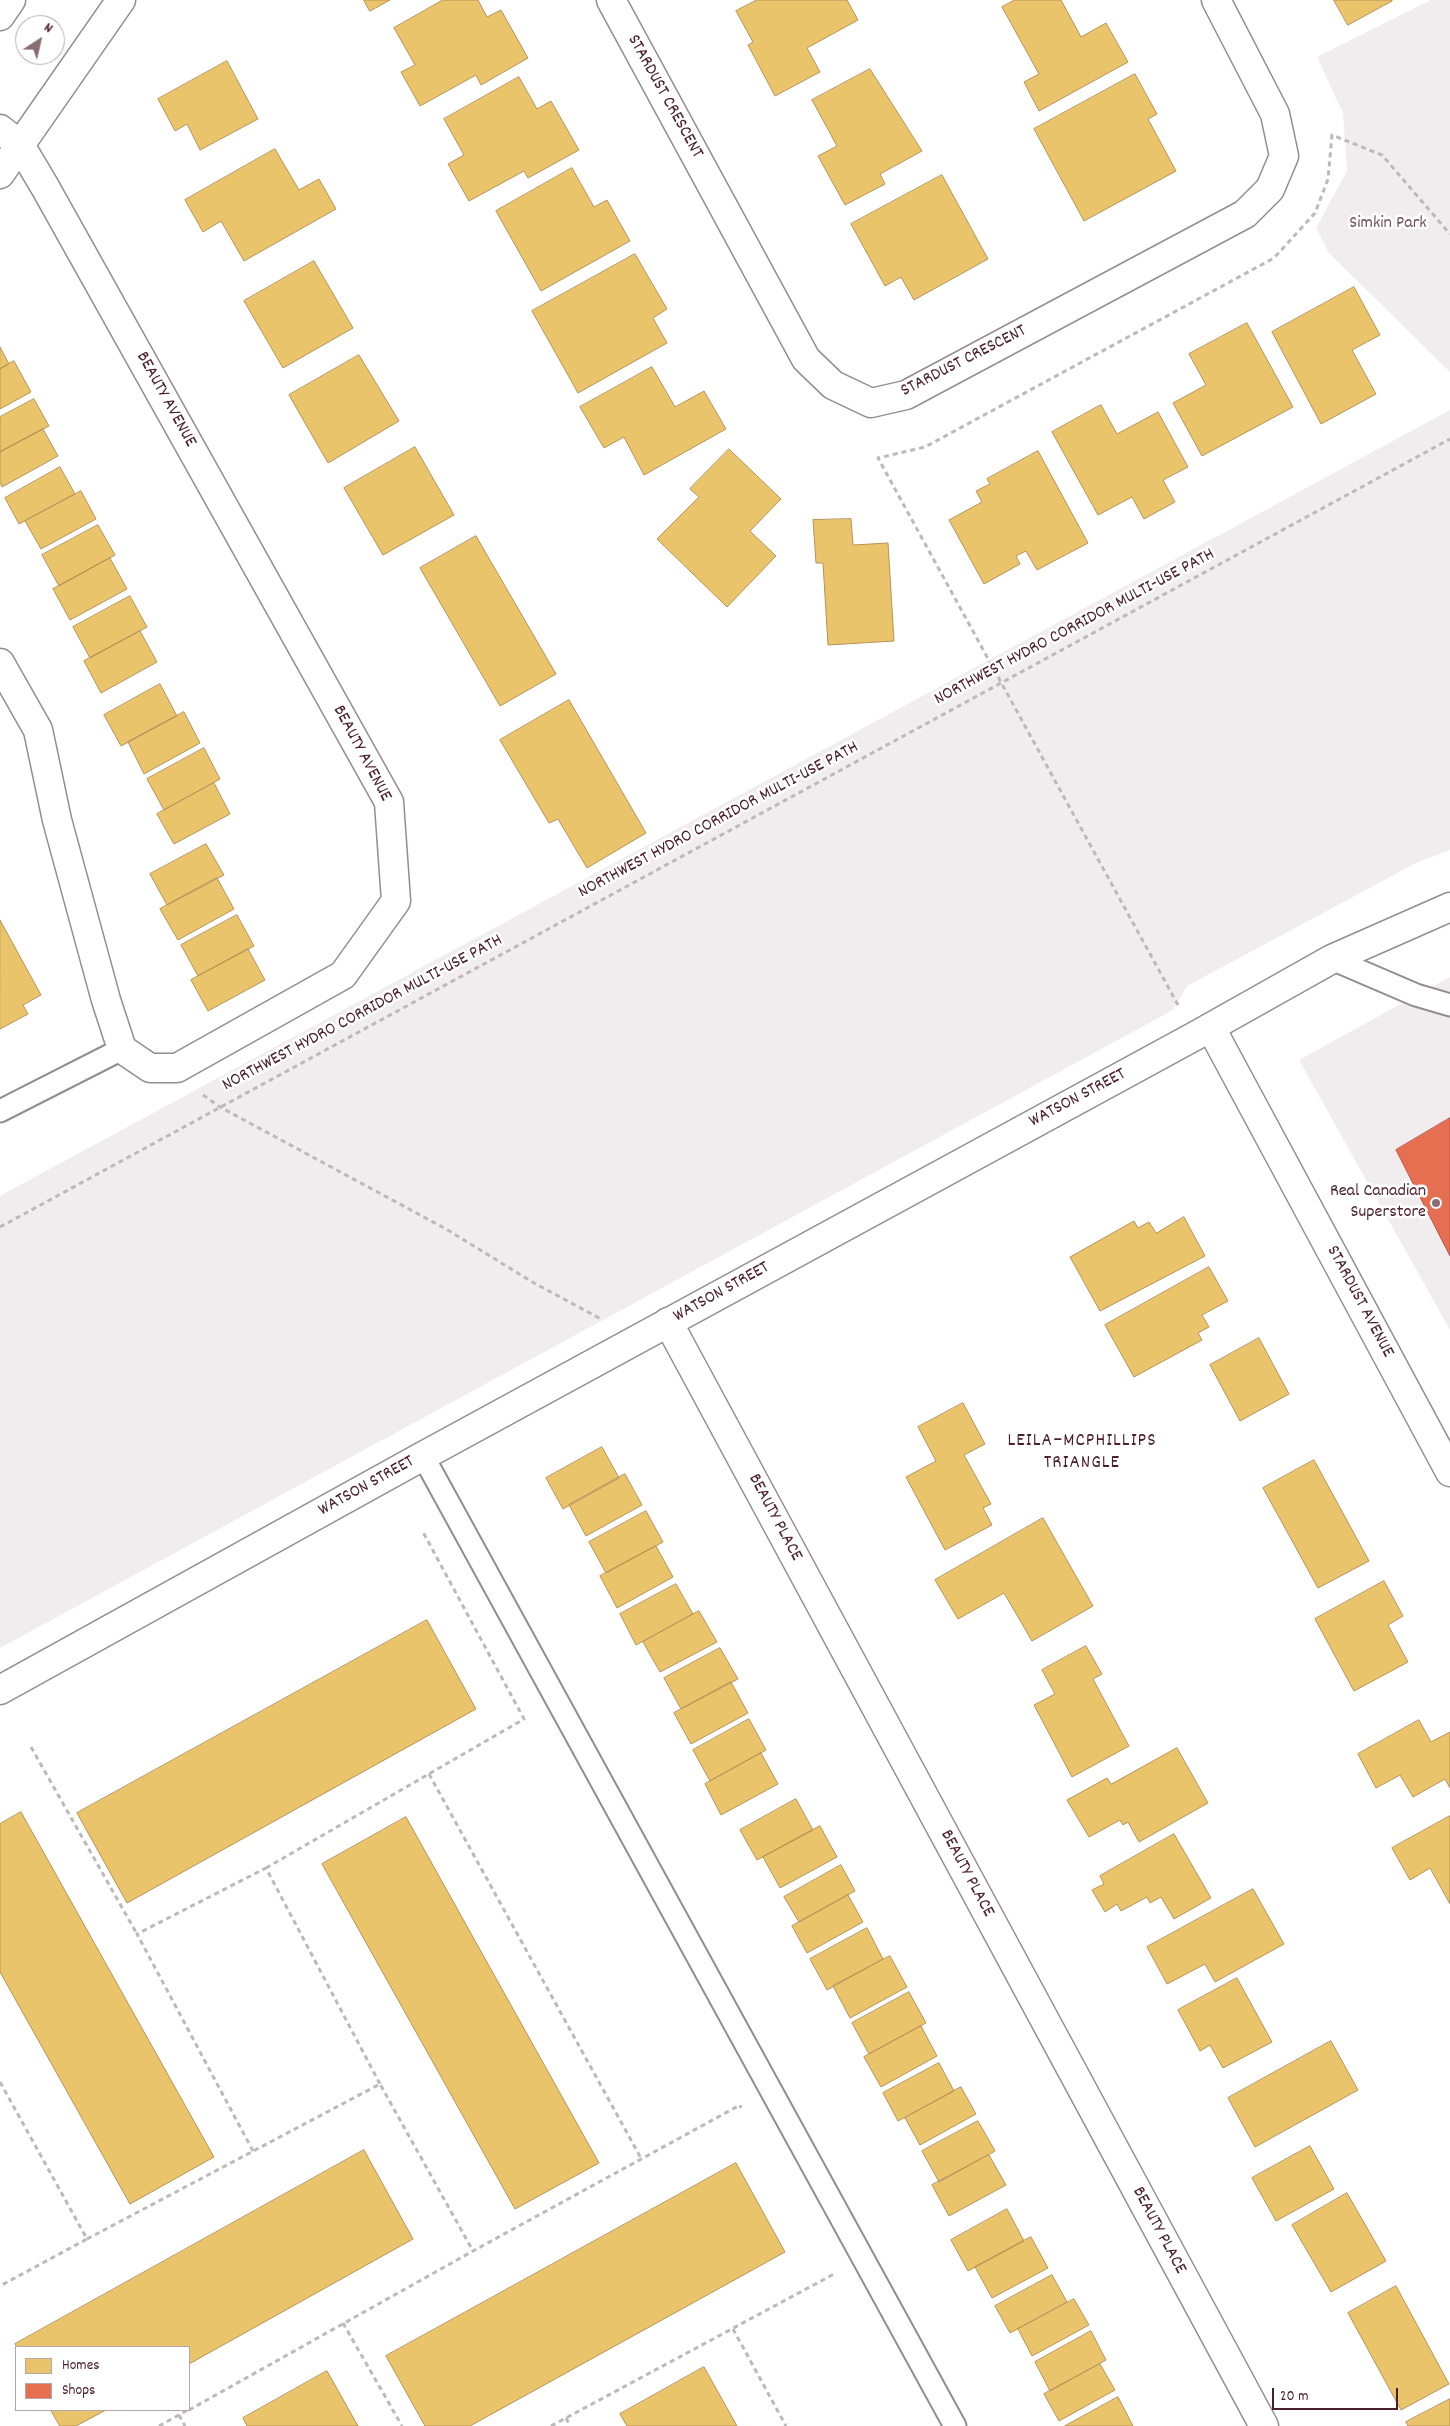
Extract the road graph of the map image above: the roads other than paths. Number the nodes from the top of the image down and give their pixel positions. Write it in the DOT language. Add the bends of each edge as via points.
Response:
graph roads {
  1 [pos="11,0"];
  2 [pos="121,0"];
  3 [pos="611,0"];
  4 [pos="1216,0"];
  5 [pos="0,16"];
  6 [pos="10,137"];
  7 [pos="0,174"];
  8 [pos="0,663"];
  9 [pos="1450,907"];
  10 [pos="1332,958"];
  11 [pos="1450,1005"];
  12 [pos="1203,1032"];
  13 [pos="122,1049"];
  14 [pos="0,1111"];
  15 [pos="668,1322"];
  16 [pos="423,1456"];
  17 [pos="1450,1472"];
  18 [pos="0,1690"];
  19 [pos="955,2426"];
  20 [pos="1264,2426"];
  1 -- 5 [label="street"];
  2 -- 6 [label="street"];
  3 -- 4 [label="street, STARDUST CRESCENT" via="806,358 833,385 871,403 906,395 1245,214 1270,189 1284,156 1275,114"];
  6 -- 7 [label="street"];
  6 -- 13 [label="street, BEAUTY AVENUE" via="96,275 389,802 396,901 343,974 177,1068 150,1068"];
  8 -- 13 [label="street" via="38,730 57,820"];
  9 -- 10 [label="street, WATSON STREET"];
  10 -- 11 [label="lane" via="1416,995"];
  10 -- 12 [label="street, WATSON STREET"];
  12 -- 15 [label="street, WATSON STREET"];
  12 -- 17 [label="street, STARDUST AVENUE"];
  13 -- 14 [label="lane"];
  15 -- 16 [label="street, WATSON STREET"];
  15 -- 20 [label="street, BEAUTY PLACE"];
  16 -- 18 [label="street, WATSON STREET"];
  16 -- 19 [label="lane"];
}
